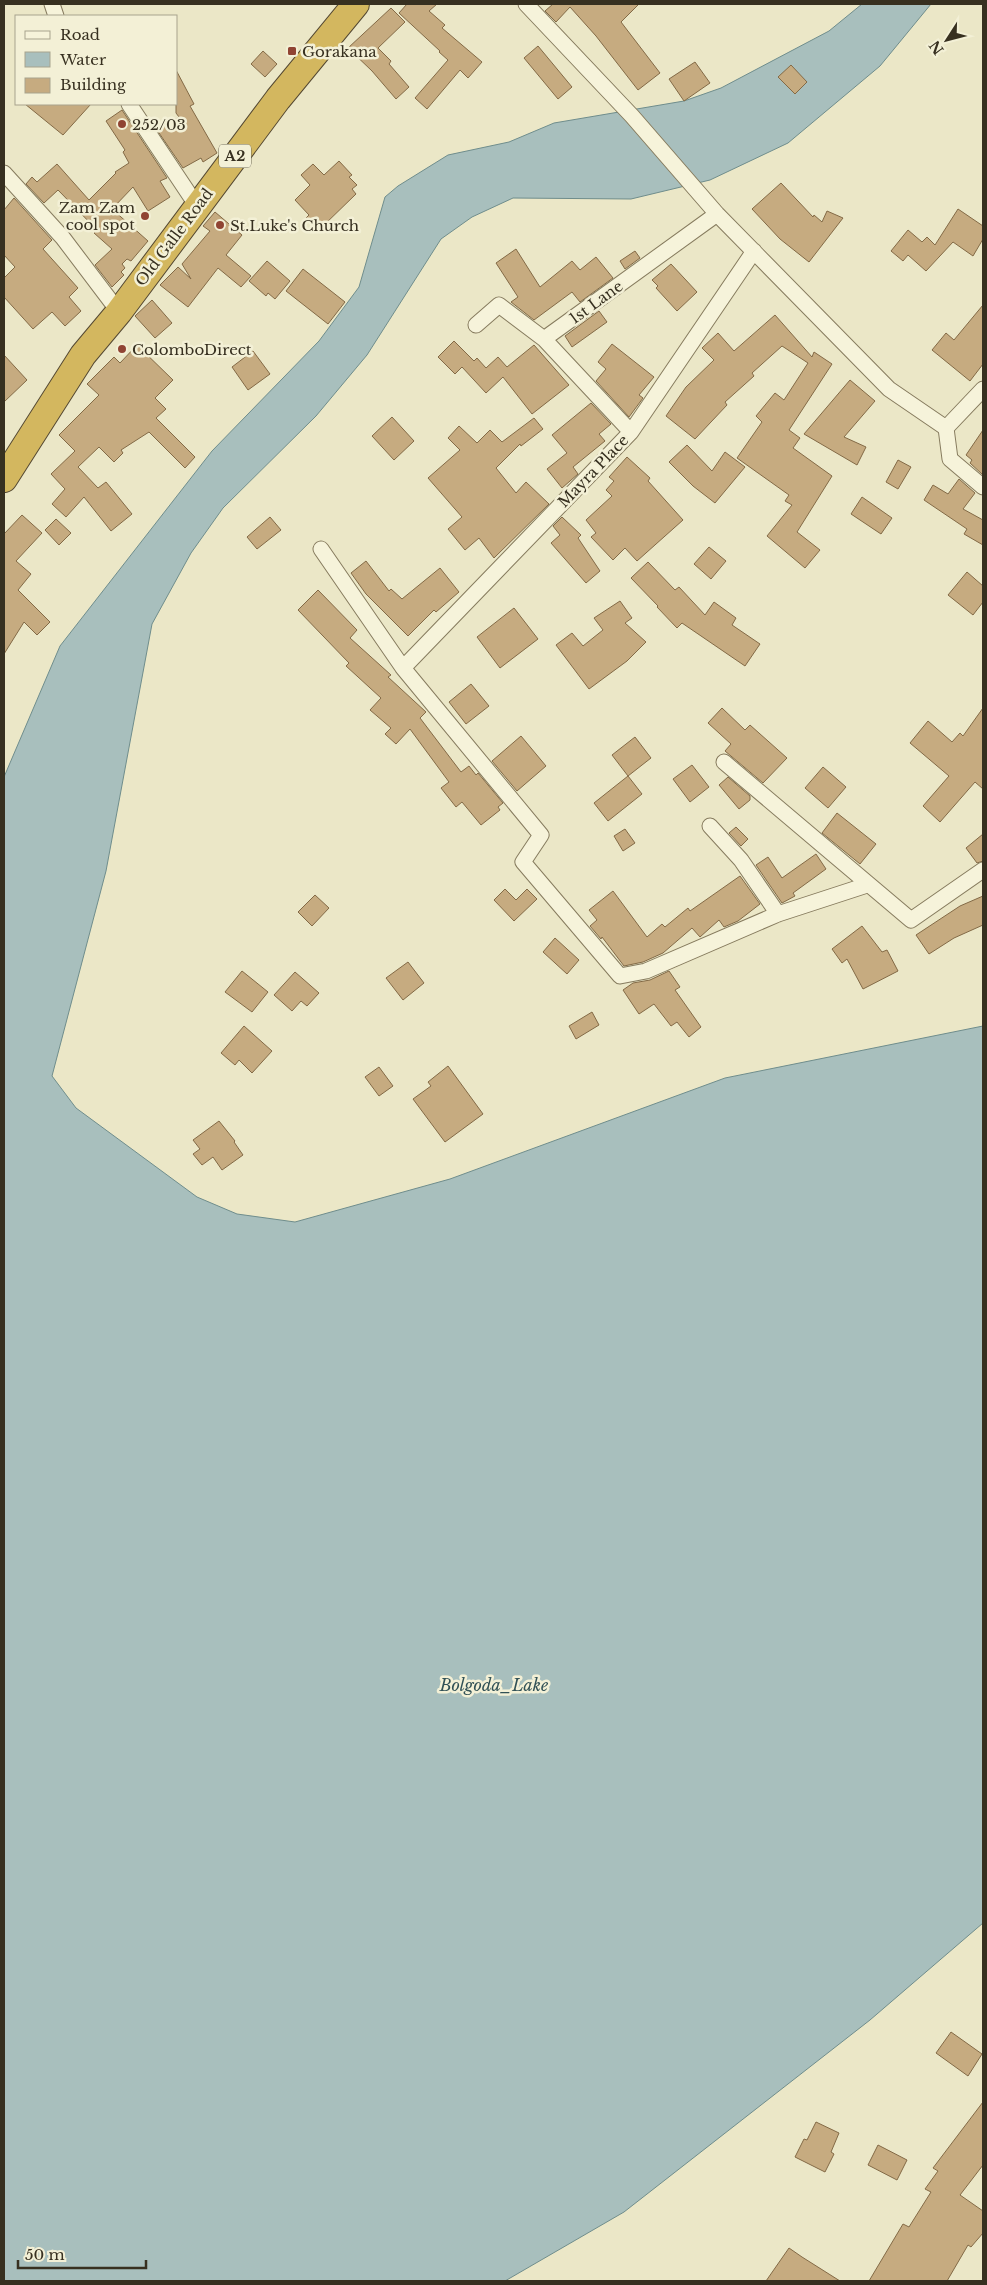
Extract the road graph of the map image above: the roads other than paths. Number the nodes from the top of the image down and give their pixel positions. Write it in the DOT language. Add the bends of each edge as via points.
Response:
graph roads {
  1 [pos="356,4"];
  2 [pos="526,4"];
  3 [pos="131,105"];
  4 [pos="4,173"];
  5 [pos="197,206"];
  6 [pos="714,210"];
  7 [pos="754,251"];
  8 [pos="119,312"];
  9 [pos="476,325"];
  10 [pos="544,339"];
  11 [pos="983,388"];
  12 [pos="946,428"];
  13 [pos="630,432"];
  14 [pos="4,479"];
  15 [pos="983,487"];
  16 [pos="321,549"];
  17 [pos="403,668"];
  18 [pos="724,762"];
  19 [pos="710,826"];
  20 [pos="983,870"];
  21 [pos="867,885"];
  22 [pos="778,914"];
  1 -- 5 [label="highway, Old Galle Road / A2" via="278,99"];
  2 -- 6 [label="street" via="632,116"];
  3 -- 5 [label="street"];
  4 -- 8 [label="street" via="63,238"];
  5 -- 8 [label="highway, Old Galle Road / A2"];
  6 -- 7 [label="street"];
  6 -- 10 [label="street, 1st Lane"];
  7 -- 12 [label="street" via="889,389"];
  7 -- 13 [label="street, Mayra Place"];
  8 -- 14 [label="highway, Old Galle Road / A2" via="83,355"];
  9 -- 10 [label="street" via="499,305"];
  10 -- 13 [label="street"];
  11 -- 12 [label="street"];
  12 -- 15 [label="street" via="950,459"];
  13 -- 17 [label="street, Mayra Place"];
  16 -- 17 [label="street"];
  17 -- 22 [label="street" via="541,835 523,862 620,976 646,971"];
  18 -- 21 [label="street"];
  19 -- 22 [label="street" via="741,860"];
  20 -- 21 [label="street" via="911,920"];
  21 -- 22 [label="street"];
}
